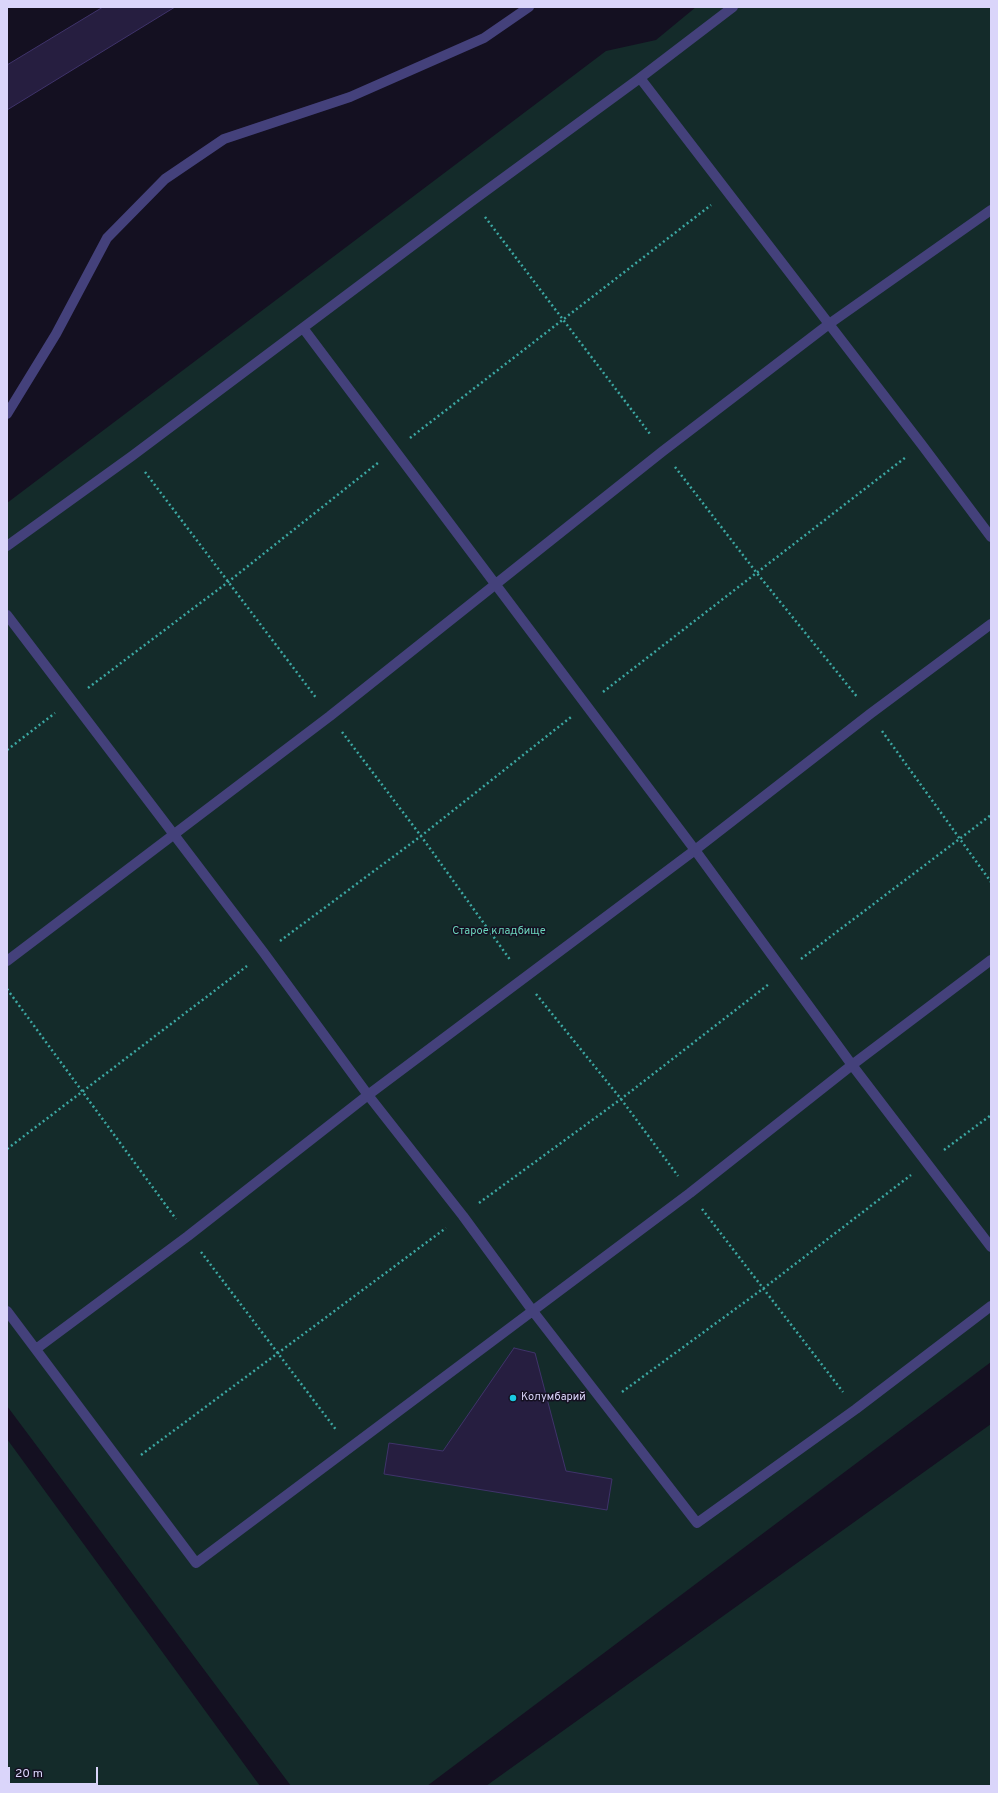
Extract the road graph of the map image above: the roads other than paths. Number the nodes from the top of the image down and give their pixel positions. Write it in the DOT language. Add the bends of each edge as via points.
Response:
graph roads {
  1 [pos="529,7"];
  2 [pos="733,7"];
  3 [pos="640,78"];
  4 [pos="991,210"];
  5 [pos="829,324"];
  6 [pos="303,328"];
  7 [pos="7,414"];
  8 [pos="991,537"];
  9 [pos="7,546"];
  10 [pos="494,584"];
  11 [pos="7,615"];
  12 [pos="991,624"];
  13 [pos="174,835"];
  14 [pos="695,850"];
  15 [pos="991,960"];
  16 [pos="7,961"];
  17 [pos="852,1065"];
  18 [pos="368,1094"];
  19 [pos="991,1247"];
  20 [pos="991,1306"];
  21 [pos="7,1310"];
  22 [pos="532,1310"];
  23 [pos="36,1349"];
  1 -- 7 [label="lane" via="484,38 350,97 224,139 165,179 107,238 56,334"];
  2 -- 3 [label="lane"];
  3 -- 5 [label="lane"];
  3 -- 6 [label="lane"];
  4 -- 5 [label="lane"];
  5 -- 8 [label="lane"];
  5 -- 10 [label="lane"];
  6 -- 9 [label="lane"];
  6 -- 10 [label="lane"];
  10 -- 13 [label="lane" via="330,716"];
  10 -- 14 [label="lane"];
  11 -- 13 [label="lane"];
  12 -- 14 [label="lane"];
  13 -- 16 [label="lane"];
  13 -- 18 [label="lane"];
  14 -- 17 [label="lane"];
  14 -- 18 [label="lane"];
  15 -- 17 [label="lane"];
  17 -- 19 [label="lane"];
  17 -- 22 [label="lane" via="690,1192"];
  18 -- 22 [label="lane"];
  18 -- 23 [label="lane" via="188,1236"];
  20 -- 22 [label="lane" via="856,1409 697,1523"];
  21 -- 23 [label="lane"];
  22 -- 23 [label="lane" via="196,1563"];
}
